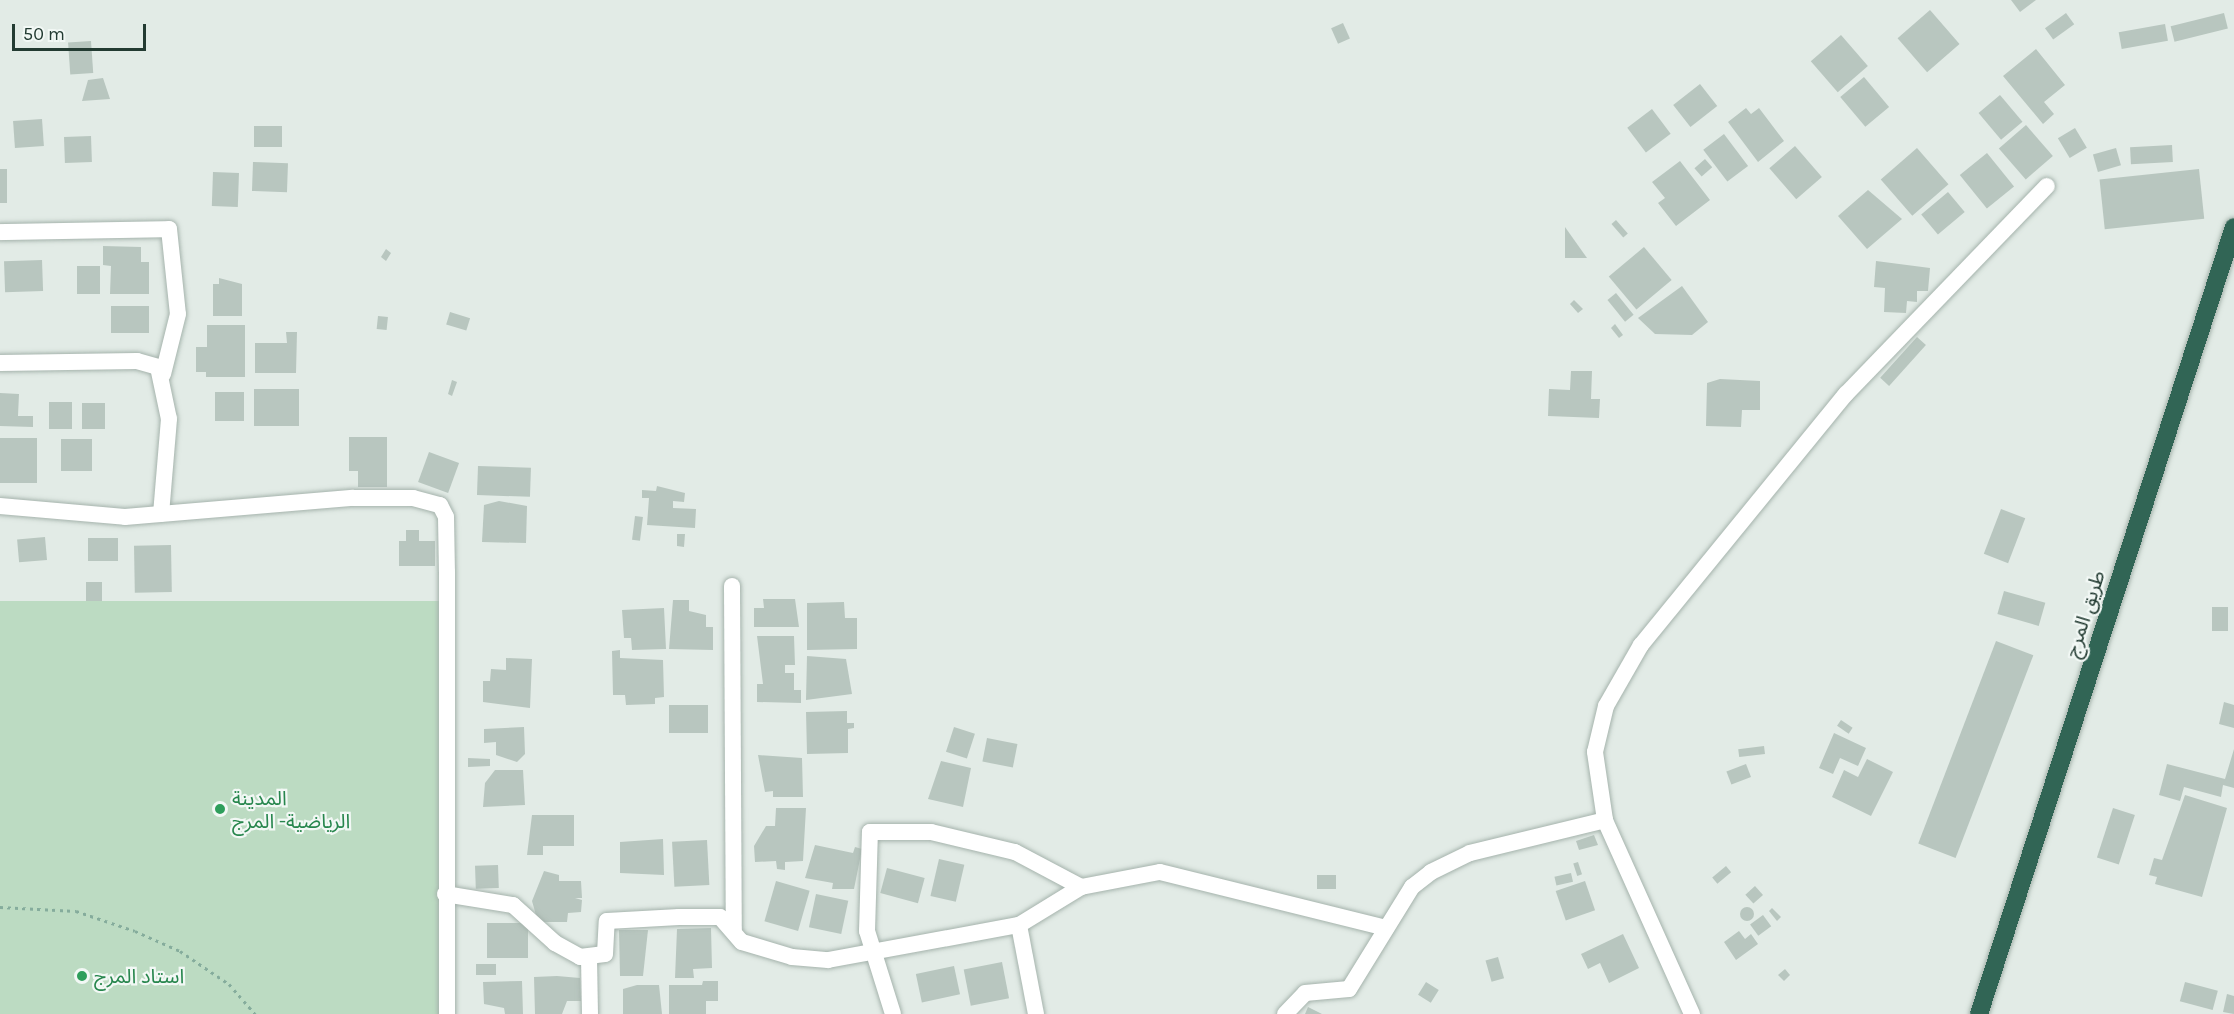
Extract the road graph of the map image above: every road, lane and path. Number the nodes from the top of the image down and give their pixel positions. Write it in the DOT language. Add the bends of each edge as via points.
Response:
graph roads {
  1 [pos="2047,186"];
  2 [pos="2234,227"];
  3 [pos="0,232"];
  4 [pos="0,363"];
  5 [pos="163,374"];
  6 [pos="0,506"];
  7 [pos="161,514"];
  8 [pos="732,586"];
  9 [pos="1605,820"];
  10 [pos="1081,887"];
  11 [pos="445,894"];
  12 [pos="0,907"];
  13 [pos="1019,925"];
  14 [pos="1386,928"];
  15 [pos="734,931"];
  16 [pos="874,951"];
  17 [pos="589,957"];
  18 [pos="255,1014"];
  19 [pos="447,1014"];
  20 [pos="590,1014"];
  21 [pos="893,1014"];
  22 [pos="1036,1014"];
  23 [pos="1285,1014"];
  24 [pos="1692,1014"];
  25 [pos="1979,1014"];
  1 -- 9 [label="street" via="1846,394 1641,645 1606,706 1595,752"];
  2 -- 25 [label="highway, طريق المرج"];
  3 -- 5 [label="street" via="169,229 178,314"];
  4 -- 5 [label="street" via="152,363"];
  5 -- 7 [label="street" via="169,419"];
  6 -- 7 [label="street" via="125,517"];
  7 -- 11 [label="street" via="353,498 413,498 440,505 446,516 447,572"];
  8 -- 15 [label="street"];
  9 -- 14 [label="street" via="1470,853 1431,872 1412,887"];
  9 -- 24 [label="street"];
  10 -- 13 [label="street"];
  10 -- 14 [label="street" via="1160,873"];
  10 -- 16 [label="street" via="1015,852 931,832 885,828 870,832 865,873 867,931"];
  11 -- 17 [label="street" via="513,904 555,943"];
  11 -- 19 [label="street"];
  12 -- 18 [label="path" via="76,911 135,931 180,951 229,984"];
  13 -- 16 [label="street"];
  13 -- 22 [label="street"];
  14 -- 23 [label="street" via="1349,989 1305,993"];
  15 -- 16 [label="street" via="742,942 792,957 828,960"];
  15 -- 17 [label="street" via="720,917 607,921 605,954"];
  16 -- 21 [label="street"];
  17 -- 20 [label="street"];
}
